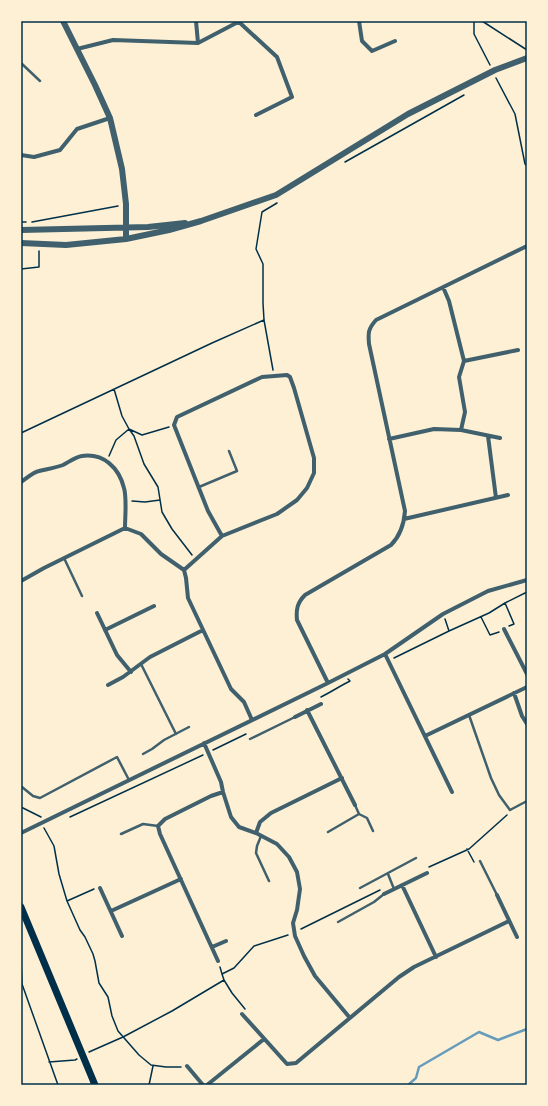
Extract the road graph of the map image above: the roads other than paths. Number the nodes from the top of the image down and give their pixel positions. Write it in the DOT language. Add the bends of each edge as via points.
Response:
graph roads {
  1 [pos="63,21"];
  2 [pos="196,21"];
  3 [pos="239,21"];
  4 [pos="359,21"];
  5 [pos="394,41"];
  6 [pos="198,43"];
  7 [pos="77,49"];
  8 [pos="527,58"];
  9 [pos="21,63"];
  10 [pos="40,81"];
  11 [pos="256,115"];
  12 [pos="110,118"];
  13 [pos="21,155"];
  14 [pos="201,221"];
  15 [pos="126,227"];
  16 [pos="21,230"];
  17 [pos="126,239"];
  18 [pos="21,243"];
  19 [pos="527,246"];
  20 [pos="442,287"];
  21 [pos="518,350"];
  22 [pos="464,361"];
  23 [pos="462,430"];
  24 [pos="488,436"];
  25 [pos="500,438"];
  26 [pos="389,439"];
  27 [pos="228,450"];
  28 [pos="21,482"];
  29 [pos="199,488"];
  30 [pos="508,495"];
  31 [pos="496,498"];
  32 [pos="404,519"];
  33 [pos="125,528"];
  34 [pos="222,536"];
  35 [pos="64,558"];
  36 [pos="184,570"];
  37 [pos="527,580"];
  38 [pos="21,581"];
  39 [pos="82,596"];
  40 [pos="154,606"];
  41 [pos="97,614"];
  42 [pos="105,630"];
  43 [pos="203,630"];
  44 [pos="504,630"];
  45 [pos="385,654"];
  46 [pos="141,664"];
  47 [pos="131,672"];
  48 [pos="527,674"];
  49 [pos="328,683"];
  50 [pos="108,685"];
  51 [pos="527,687"];
  52 [pos="514,693"];
  53 [pos="321,704"];
  54 [pos="307,710"];
  55 [pos="469,715"];
  56 [pos="295,717"];
  57 [pos="252,720"];
  58 [pos="527,724"];
  59 [pos="188,727"];
  60 [pos="176,734"];
  61 [pos="425,736"];
  62 [pos="250,739"];
  63 [pos="204,743"];
  64 [pos="142,754"];
  65 [pos="342,778"];
  66 [pos="129,780"];
  67 [pos="22,787"];
  68 [pos="223,792"];
  69 [pos="452,792"];
  70 [pos="527,800"];
  71 [pos="355,805"];
  72 [pos="359,814"];
  73 [pos="158,826"];
  74 [pos="373,831"];
  75 [pos="328,832"];
  76 [pos="21,833"];
  77 [pos="256,833"];
  78 [pos="121,834"];
  79 [pos="261,836"];
  80 [pos="416,858"];
  81 [pos="480,861"];
  82 [pos="388,874"];
  83 [pos="427,874"];
  84 [pos="181,880"];
  85 [pos="269,881"];
  86 [pos="402,885"];
  87 [pos="100,887"];
  88 [pos="360,888"];
  89 [pos="394,889"];
  90 [pos="384,894"];
  91 [pos="497,895"];
  92 [pos="21,907"];
  93 [pos="111,911"];
  94 [pos="510,921"];
  95 [pos="338,922"];
  96 [pos="122,936"];
  97 [pos="517,937"];
  98 [pos="226,940"];
  99 [pos="212,947"];
  100 [pos="436,956"];
  101 [pos="218,961"];
  102 [pos="242,1014"];
  103 [pos="350,1018"];
  104 [pos="264,1039"];
  105 [pos="187,1066"];
  106 [pos="96,1085"];
  107 [pos="203,1085"];
  108 [pos="207,1085"];
  1 -- 7 [label="street"];
  2 -- 6 [label="street"];
  3 -- 6 [label="street"];
  3 -- 11 [label="street" via="278,57 292,97"];
  4 -- 5 [label="street" via="362,40 372,51"];
  6 -- 7 [label="street" via="113,40"];
  7 -- 12 [label="street"];
  8 -- 14 [label="street" via="495,70 408,114 276,195"];
  9 -- 10 [label="lane"];
  12 -- 13 [label="street" via="77,129 60,150 34,157"];
  12 -- 15 [label="street" via="122,169"];
  14 -- 15 [label="street"];
  14 -- 17 [label="street"];
  15 -- 16 [label="street"];
  15 -- 17 [label="street"];
  17 -- 18 [label="street" via="66,245"];
  19 -- 20 [label="street"];
  20 -- 22 [label="street" via="449,300"];
  20 -- 26 [label="street" via="376,320 368,334"];
  21 -- 22 [label="street"];
  22 -- 23 [label="street" via="459,377 465,412"];
  23 -- 24 [label="street"];
  23 -- 26 [label="street" via="434,429"];
  24 -- 25 [label="street"];
  24 -- 31 [label="street"];
  26 -- 32 [label="street"];
  27 -- 29 [label="lane" via="237,471"];
  28 -- 33 [label="street" via="37,471 49,470 80,456 91,455 105,459 117,470 124,488"];
  29 -- 34 [label="street"];
  29 -- 34 [label="street" via="174,425 176,417 262,377 290,377 314,458 314,474 297,500 278,514"];
  30 -- 31 [label="street"];
  31 -- 32 [label="street"];
  32 -- 49 [label="street" via="402,530 391,545 305,595 297,606 297,620"];
  33 -- 35 [label="street"];
  33 -- 36 [label="street" via="141,534 161,554"];
  34 -- 36 [label="street"];
  35 -- 38 [label="street"];
  35 -- 39 [label="lane"];
  36 -- 43 [label="street" via="188,598"];
  37 -- 45 [label="street" via="488,591 443,614"];
  40 -- 42 [label="street"];
  41 -- 42 [label="street"];
  42 -- 47 [label="street" via="117,655"];
  43 -- 46 [label="street"];
  43 -- 57 [label="street" via="231,689 244,702"];
  44 -- 48 [label="street"];
  45 -- 49 [label="street"];
  45 -- 61 [label="street"];
  46 -- 47 [label="street"];
  46 -- 60 [label="lane"];
  47 -- 50 [label="street"];
  49 -- 57 [label="street"];
  51 -- 52 [label="street"];
  52 -- 55 [label="street"];
  52 -- 58 [label="street"];
  53 -- 54 [label="street"];
  54 -- 56 [label="street"];
  54 -- 65 [label="street"];
  55 -- 61 [label="street"];
  55 -- 70 [label="lane" via="499,796 510,810"];
  56 -- 62 [label="lane"];
  57 -- 63 [label="street"];
  59 -- 60 [label="lane"];
  60 -- 64 [label="lane"];
  61 -- 69 [label="street"];
  63 -- 66 [label="street"];
  63 -- 68 [label="street"];
  65 -- 71 [label="street"];
  65 -- 77 [label="street" via="271,813 260,822"];
  66 -- 67 [label="lane" via="117,757 40,798"];
  66 -- 76 [label="street"];
  68 -- 73 [label="street" via="165,819"];
  68 -- 77 [label="street" via="231,817 239,827"];
  71 -- 72 [label="lane"];
  72 -- 74 [label="lane" via="367,818"];
  72 -- 75 [label="lane"];
  73 -- 78 [label="lane" via="143,824"];
  73 -- 84 [label="street"];
  77 -- 79 [label="street"];
  79 -- 85 [label="lane" via="256,853"];
  79 -- 103 [label="street" via="277,844 289,857 297,872 300,889 293,923 295,936 315,976"];
  80 -- 82 [label="lane"];
  81 -- 91 [label="lane"];
  82 -- 88 [label="lane"];
  82 -- 89 [label="lane"];
  83 -- 86 [label="street"];
  84 -- 93 [label="street"];
  84 -- 99 [label="street"];
  86 -- 89 [label="street"];
  86 -- 100 [label="street"];
  87 -- 93 [label="street"];
  89 -- 90 [label="street"];
  90 -- 95 [label="lane"];
  91 -- 94 [label="street"];
  92 -- 106 [label="main road"];
  93 -- 96 [label="street"];
  94 -- 97 [label="street"];
  94 -- 100 [label="street"];
  98 -- 99 [label="street"];
  99 -- 101 [label="street"];
  100 -- 103 [label="street" via="399,977"];
  102 -- 104 [label="street"];
  103 -- 104 [label="street" via="296,1063 287,1064"];
  104 -- 108 [label="street"];
  105 -- 107 [label="street"];
}
